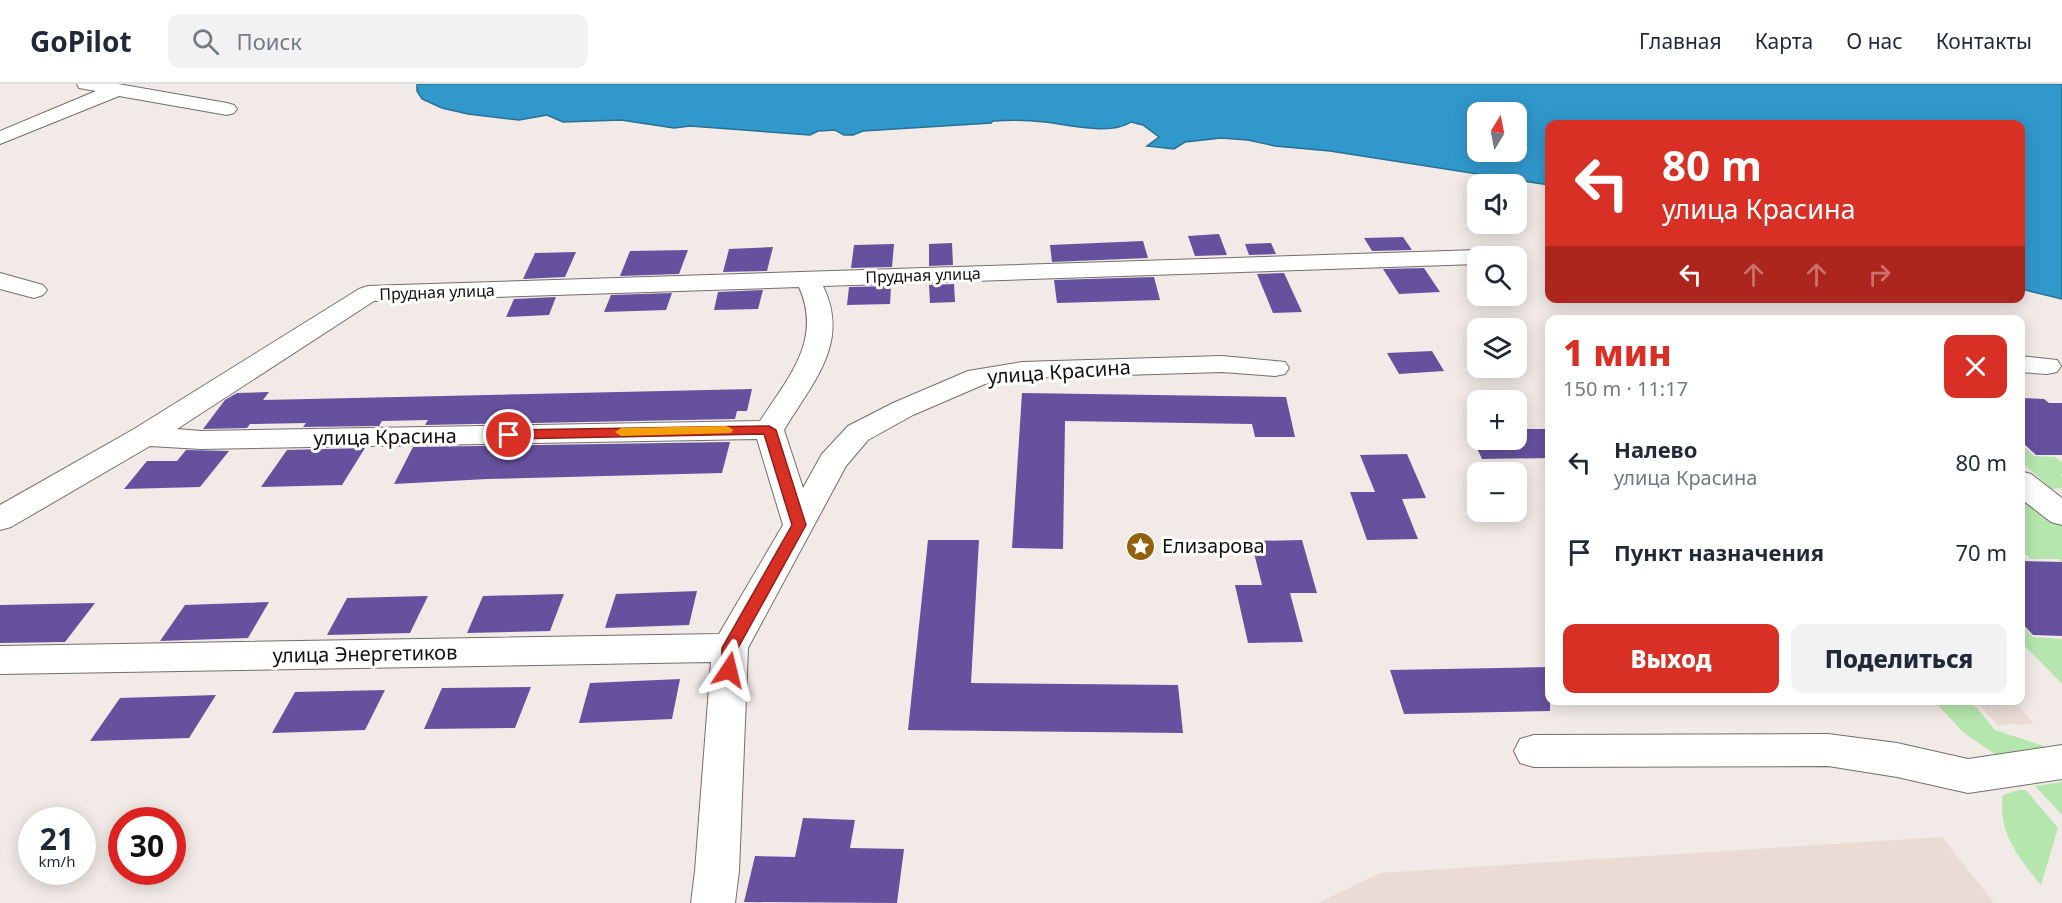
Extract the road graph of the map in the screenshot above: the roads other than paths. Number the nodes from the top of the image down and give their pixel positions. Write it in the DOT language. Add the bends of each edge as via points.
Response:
graph roads {
  1 [pos="86,84"];
  2 [pos="116,90"];
  3 [pos="226,109"];
  4 [pos="0,138"];
  5 [pos="1467,257"];
  6 [pos="807,279"];
  7 [pos="0,281"];
  8 [pos="34,290"];
  9 [pos="1275,368"];
  10 [pos="769,430"];
  11 [pos="145,436"];
  12 [pos="2025,485"];
  13 [pos="2062,514"];
  14 [pos="0,519"];
  15 [pos="799,525"];
  16 [pos="730,648"];
  17 [pos="0,660"];
  18 [pos="1534,751"];
  19 [pos="2062,762"];
  20 [pos="713,903"];
  1 -- 2 [label="street"];
  2 -- 3 [label="street"];
  2 -- 4 [label="street"];
  5 -- 6 [label="street, Прудная улица"];
  6 -- 10 [label="street" via="818,300 819,344"];
  6 -- 11 [label="street, Прудная улица" via="368,294"];
  7 -- 8 [label="street"];
  9 -- 15 [label="street, улица Красина" via="1222,364 1022,370 978,377 858,433 833,461"];
  10 -- 11 [label="street, улица Красина" via="201,440"];
  10 -- 15 [label="street"];
  11 -- 14 [label="street"];
  12 -- 13 [label="street"];
  15 -- 16 [label="street, улица Красина"];
  16 -- 17 [label="street, улица Энергетиков"];
  16 -- 20 [label="street"];
  18 -- 19 [label="street" via="1828,750 1896,759 1968,776"];
}
